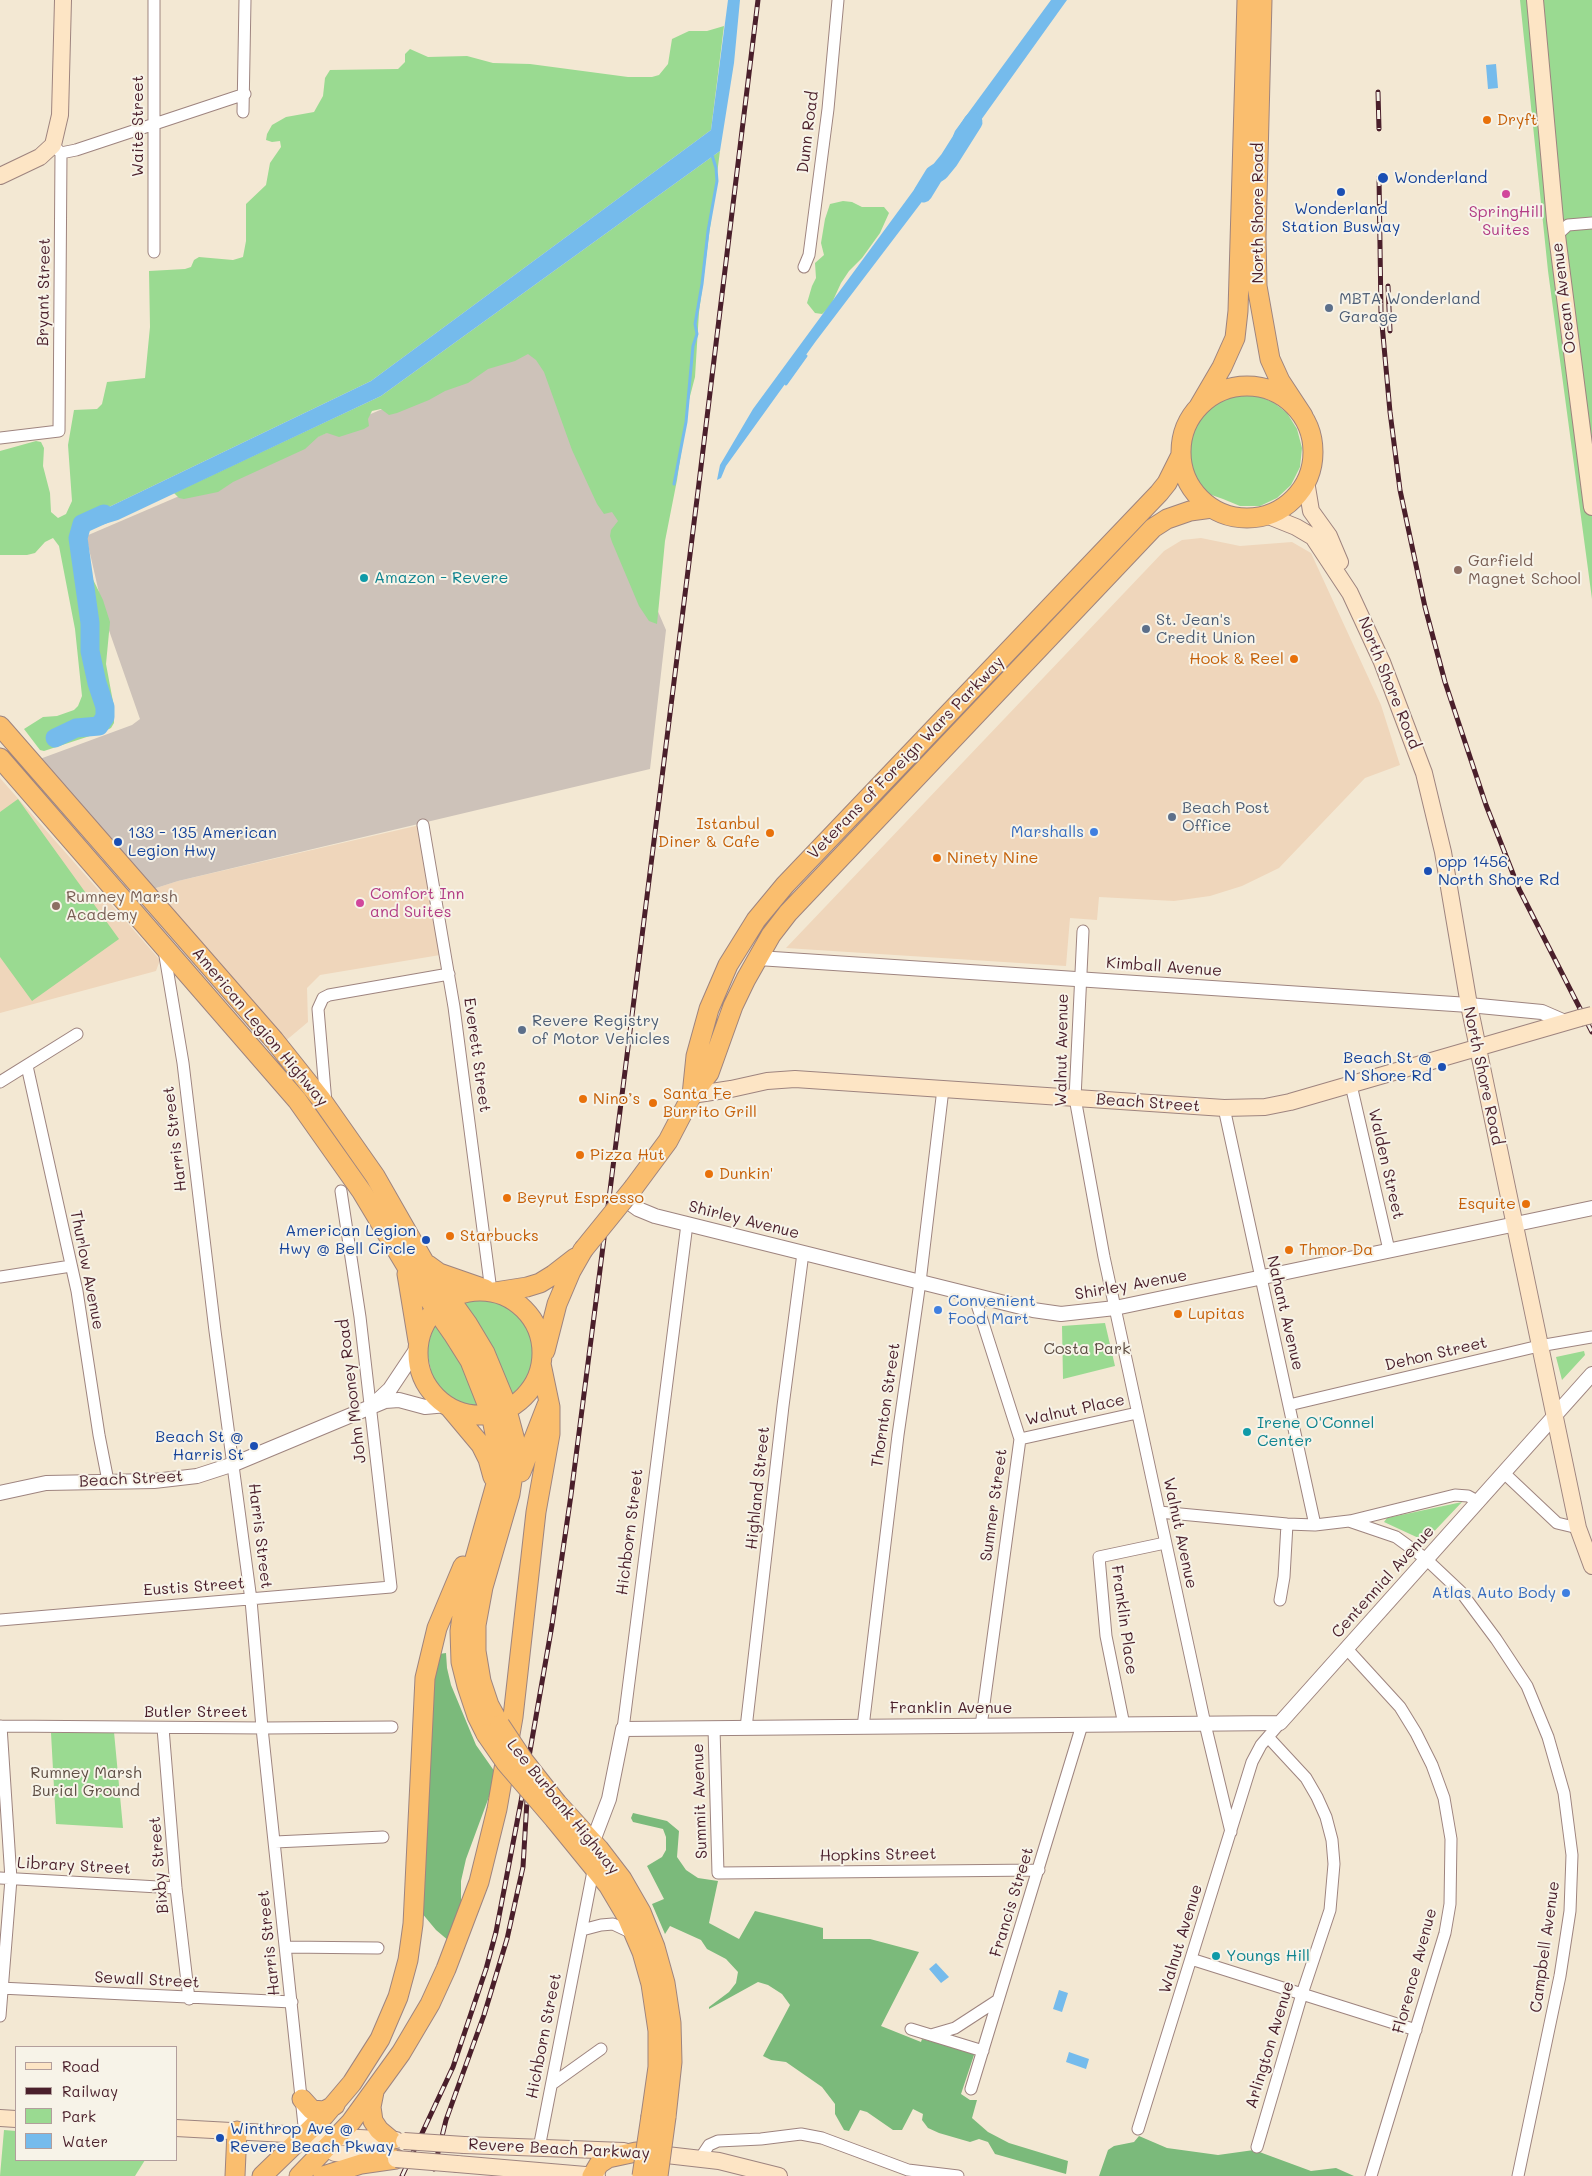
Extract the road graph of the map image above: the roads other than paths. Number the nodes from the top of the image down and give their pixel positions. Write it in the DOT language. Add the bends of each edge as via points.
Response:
graph roads {
  1 [pos="63,0"];
  2 [pos="154,0"];
  3 [pos="245,0"];
  4 [pos="838,0"];
  5 [pos="1247,0"];
  6 [pos="1262,0"];
  7 [pos="1535,0"];
  8 [pos="245,94"];
  9 [pos="243,112"];
  10 [pos="154,123"];
  11 [pos="57,149"];
  12 [pos="0,176"];
  13 [pos="1592,223"];
  14 [pos="1557,235"];
  15 [pos="154,252"];
  16 [pos="804,267"];
  17 [pos="1198,408"];
  18 [pos="1302,416"];
  19 [pos="0,438"];
  20 [pos="1181,455"];
  21 [pos="1306,481"];
  22 [pos="1592,507"];
  23 [pos="1212,508"];
  24 [pos="1266,515"];
  25 [pos="1350,593"];
  26 [pos="0,726"];
  27 [pos="0,758"];
  28 [pos="423,825"];
  29 [pos="1083,931"];
  30 [pos="162,944"];
  31 [pos="758,958"];
  32 [pos="449,974"];
  33 [pos="1080,979"];
  34 [pos="1468,1005"];
  35 [pos="1579,1019"];
  36 [pos="78,1034"];
  37 [pos="1478,1048"];
  38 [pos="27,1066"];
  39 [pos="0,1082"];
  40 [pos="1351,1085"];
  41 [pos="943,1089"];
  42 [pos="692,1095"];
  43 [pos="1075,1098"];
  44 [pos="326,1105"];
  45 [pos="1224,1108"];
  46 [pos="341,1191"];
  47 [pos="630,1197"];
  48 [pos="1592,1208"];
  49 [pos="687,1224"];
  50 [pos="1514,1224"];
  51 [pos="583,1250"];
  52 [pos="1389,1250"];
  53 [pos="803,1253"];
  54 [pos="401,1257"];
  55 [pos="421,1258"];
  56 [pos="71,1266"];
  57 [pos="0,1277"];
  58 [pos="1261,1278"];
  59 [pos="920,1282"];
  60 [pos="491,1291"];
  61 [pos="974,1295"];
  62 [pos="442,1304"];
  63 [pos="1115,1308"];
  64 [pos="1592,1337"];
  65 [pos="418,1346"];
  66 [pos="1539,1346"];
  67 [pos="477,1357"];
  68 [pos="542,1363"];
  69 [pos="1592,1374"];
  70 [pos="549,1401"];
  71 [pos="370,1406"];
  72 [pos="448,1406"];
  73 [pos="1289,1406"];
  74 [pos="499,1411"];
  75 [pos="1137,1413"];
  76 [pos="1554,1416"];
  77 [pos="1020,1439"];
  78 [pos="234,1464"];
  79 [pos="1504,1473"];
  80 [pos="108,1481"];
  81 [pos="0,1494"];
  82 [pos="494,1494"];
  83 [pos="1479,1502"];
  84 [pos="1159,1512"];
  85 [pos="1349,1521"];
  86 [pos="494,1523"];
  87 [pos="1288,1524"];
  88 [pos="1315,1525"];
  89 [pos="1578,1528"];
  90 [pos="1165,1542"];
  91 [pos="1590,1556"];
  92 [pos="1426,1559"];
  93 [pos="391,1587"];
  94 [pos="251,1600"];
  95 [pos="1280,1600"];
  96 [pos="0,1620"];
  97 [pos="1347,1650"];
  98 [pos="1280,1723"];
  99 [pos="1124,1724"];
  100 [pos="1205,1724"];
  101 [pos="1082,1725"];
  102 [pos="1,1726"];
  103 [pos="392,1726"];
  104 [pos="863,1726"];
  105 [pos="981,1726"];
  106 [pos="163,1728"];
  107 [pos="262,1728"];
  108 [pos="623,1728"];
  109 [pos="714,1728"];
  110 [pos="746,1728"];
  111 [pos="1268,1737"];
  112 [pos="556,1812"];
  113 [pos="1231,1832"];
  114 [pos="383,1837"];
  115 [pos="593,1841"];
  116 [pos="275,1842"];
  117 [pos="594,1866"];
  118 [pos="1039,1870"];
  119 [pos="718,1873"];
  120 [pos="5,1879"];
  121 [pos="176,1888"];
  122 [pos="582,1930"];
  123 [pos="636,1935"];
  124 [pos="286,1947"];
  125 [pos="378,1948"];
  126 [pos="1191,1959"];
  127 [pos="1,1988"];
  128 [pos="1302,1994"];
  129 [pos="189,1999"];
  130 [pos="998,2000"];
  131 [pos="292,2002"];
  132 [pos="0,2016"];
  133 [pos="911,2029"];
  134 [pos="1416,2030"];
  135 [pos="931,2035"];
  136 [pos="601,2049"];
  137 [pos="983,2051"];
  138 [pos="552,2084"];
  139 [pos="971,2088"];
  140 [pos="374,2092"];
  141 [pos="302,2099"];
  142 [pos="335,2105"];
  143 [pos="659,2117"];
  144 [pos="0,2118"];
  145 [pos="15,2119"];
  146 [pos="178,2128"];
  147 [pos="1138,2129"];
  148 [pos="237,2132"];
  149 [pos="305,2135"];
  150 [pos="397,2140"];
  151 [pos="331,2143"];
  152 [pos="1257,2147"];
  153 [pos="539,2148"];
  154 [pos="636,2152"];
  155 [pos="700,2157"];
  156 [pos="396,2159"];
  157 [pos="235,2176"];
  158 [pos="262,2176"];
  159 [pos="299,2176"];
  160 [pos="323,2176"];
  161 [pos="592,2176"];
  162 [pos="597,2176"];
  163 [pos="642,2176"];
  164 [pos="658,2176"];
  165 [pos="779,2176"];
  166 [pos="958,2176"];
  167 [pos="1371,2176"];
  168 [pos="1518,2176"];
  1 -- 11 [label="main road"];
  2 -- 10 [label="street, Waite Street"];
  3 -- 8 [label="street"];
  4 -- 16 [label="street, Dunn Road" via="828,109 809,255"];
  5 -- 17 [label="highway, North Shore Road" via="1235,338 1222,368"];
  6 -- 18 [label="highway, North Shore Road" via="1257,286 1270,359"];
  7 -- 14 [label="main road, Ocean Avenue"];
  8 -- 9 [label="street"];
  8 -- 10 [label="street"];
  10 -- 11 [label="street"];
  10 -- 15 [label="street, Waite Street"];
  11 -- 12 [label="main road"];
  11 -- 19 [label="street, Bryant Street" via="59,431"];
  13 -- 14 [label="street" via="1568,225"];
  14 -- 22 [label="main road, Ocean Avenue"];
  17 -- 18 [label="highway" via="1227,389 1244,386 1277,393"];
  17 -- 20 [label="highway" via="1185,430"];
  18 -- 21 [label="highway" via="1310,431 1313,447"];
  20 -- 23 [label="highway" via="1190,485"];
  20 -- 42 [label="highway, Veterans of Foreign Wars Parkway" via="1159,493 766,908 736,949 713,1001 697,1051"];
  21 -- 24 [label="highway" via="1282,508"];
  21 -- 25 [label="main road, North Shore Road" via="1312,511 1329,536"];
  23 -- 24 [label="highway" via="1229,516"];
  23 -- 31 [label="highway, Veterans of Foreign Wars Parkway" via="1190,511 1153,528 815,882 771,935"];
  24 -- 25 [label="main road, North Shore Road" via="1313,538"];
  25 -- 34 [label="main road, North Shore Road" via="1385,669 1424,773 1443,852"];
  26 -- 44 [label="highway, American Legion Highway" via="286,1054"];
  27 -- 30 [label="highway, American Legion Highway"];
  28 -- 32 [label="street, Everett Street"];
  29 -- 33 [label="street, Walnut Avenue"];
  30 -- 54 [label="highway, American Legion Highway" via="303,1108 362,1192"];
  30 -- 78 [label="street, Harris Street" via="168,963"];
  31 -- 33 [label="street, Kimball Avenue"];
  31 -- 42 [label="highway, Veterans of Foreign Wars Parkway" via="733,1006 713,1065"];
  32 -- 44 [label="street" via="323,998 318,1009"];
  32 -- 60 [label="street, Everett Street"];
  33 -- 34 [label="street, Kimball Avenue"];
  33 -- 43 [label="street, Walnut Avenue"];
  34 -- 35 [label="street, Kimball Avenue"];
  34 -- 37 [label="main road, North Shore Road"];
  35 -- 37 [label="main road, Beach Street"];
  36 -- 38 [label="street"];
  37 -- 40 [label="main road, Beach Street"];
  37 -- 50 [label="main road, North Shore Road"];
  38 -- 39 [label="street"];
  38 -- 56 [label="street, Thurlow Avenue"];
  40 -- 45 [label="main road, Beach Street" via="1272,1106"];
  40 -- 52 [label="street, Walden Street"];
  41 -- 42 [label="main road, Beach Street" via="788,1079"];
  41 -- 43 [label="main road, Beach Street"];
  41 -- 59 [label="street, Thornton Street"];
  42 -- 47 [label="highway, Veterans of Foreign Wars Parkway" via="668,1141"];
  43 -- 45 [label="main road, Beach Street"];
  43 -- 63 [label="street, Walnut Avenue"];
  44 -- 55 [label="highway, American Legion Highway" via="378,1182"];
  45 -- 58 [label="street, Nahant Avenue"];
  46 -- 71 [label="street, John Mooney Road"];
  47 -- 49 [label="street, Shirley Avenue" via="647,1213"];
  47 -- 51 [label="highway, Veterans of Foreign Wars Parkway, bridge"];
  48 -- 50 [label="street, Shirley Avenue"];
  49 -- 53 [label="street, Shirley Avenue"];
  49 -- 108 [label="street, Hichborn Street"];
  50 -- 52 [label="street, Shirley Avenue"];
  50 -- 66 [label="main road, North Shore Road"];
  51 -- 60 [label="highway, Veterans of Foreign Wars Parkway" via="540,1283"];
  51 -- 68 [label="highway, Veterans of Foreign Wars Parkway" via="557,1304"];
  52 -- 58 [label="street, Shirley Avenue"];
  53 -- 59 [label="street, Shirley Avenue"];
  53 -- 110 [label="street, Highland Street"];
  54 -- 62 [label="highway, American Legion Highway"];
  54 -- 65 [label="highway" via="410,1285"];
  55 -- 60 [label="highway" via="439,1273"];
  55 -- 62 [label="highway, American Legion Highway"];
  56 -- 57 [label="street"];
  56 -- 80 [label="street, Thurlow Avenue"];
  58 -- 63 [label="street, Shirley Avenue"];
  58 -- 73 [label="street, Nahant Avenue"];
  59 -- 61 [label="street, Shirley Avenue"];
  59 -- 104 [label="street, Thornton Street"];
  60 -- 62 [label="highway, Veterans of Foreign Wars Parkway" via="469,1291"];
  60 -- 68 [label="highway" via="517,1302 531,1317 541,1340"];
  61 -- 63 [label="street, Shirley Avenue" via="1052,1313"];
  61 -- 77 [label="street, Sumner Street"];
  62 -- 65 [label="highway" via="424,1325"];
  62 -- 67 [label="highway, American Legion Highway"];
  63 -- 75 [label="street, Walnut Avenue"];
  64 -- 66 [label="street, Dehon Street"];
  65 -- 71 [label="street, Beach Street" via="390,1389"];
  65 -- 72 [label="highway" via="419,1367 426,1384"];
  66 -- 73 [label="street, Dehon Street"];
  66 -- 76 [label="main road, North Shore Road"];
  67 -- 74 [label="highway, Lee Burbank Highway"];
  68 -- 70 [label="highway"];
  68 -- 74 [label="highway, Veterans of Foreign Wars Parkway" via="530,1390"];
  69 -- 76 [label="street, Centennial Avenue"];
  70 -- 86 [label="highway"];
  70 -- 140 [label="highway" via="550,1434 536,1512 516,1698 489,1846 470,1908 442,1978 411,2036"];
  71 -- 72 [label="street, Beach Street" via="394,1399 425,1408"];
  71 -- 78 [label="street, Beach Street"];
  71 -- 93 [label="street, John Mooney Road"];
  72 -- 74 [label="highway" via="469,1414"];
  72 -- 82 [label="highway" via="486,1454 493,1476"];
  73 -- 88 [label="street, Nahant Avenue"];
  74 -- 82 [label="highway, Lee Burbank Highway" via="499,1454"];
  74 -- 86 [label="highway, Lee Burbank Highway" via="515,1435 517,1454 512,1488"];
  75 -- 77 [label="street, Walnut Place"];
  75 -- 84 [label="street, Walnut Avenue"];
  76 -- 79 [label="street, Centennial Avenue"];
  76 -- 89 [label="main road, North Shore Road"];
  77 -- 105 [label="street, Sumner Street"];
  78 -- 80 [label="street, Beach Street" via="182,1478"];
  78 -- 94 [label="street, Harris Street"];
  79 -- 83 [label="street, Centennial Avenue"];
  79 -- 89 [label="street" via="1557,1523"];
  80 -- 81 [label="street, Beach Street" via="46,1483"];
  82 -- 86 [label="highway, Lee Burbank Highway"];
  83 -- 85 [label="street" via="1468,1496 1455,1495"];
  83 -- 92 [label="street, Centennial Avenue"];
  84 -- 87 [label="street, Campbell Avenue"];
  84 -- 90 [label="street, Walnut Avenue"];
  85 -- 88 [label="street, Campbell Avenue"];
  85 -- 92 [label="street, Campbell Avenue" via="1396,1537"];
  86 -- 112 [label="highway, Lee Burbank Highway, bridge" via="465,1594 460,1631 466,1686 477,1716 493,1730 506,1763"];
  86 -- 142 [label="highway" via="446,1604 427,1665 422,1709 414,1915 404,1979 389,2023 376,2048"];
  87 -- 88 [label="street, Campbell Avenue"];
  87 -- 95 [label="street"];
  89 -- 91 [label="main road, North Shore Road"];
  90 -- 99 [label="street, Franklin Place" via="1099,1557 1106,1636"];
  90 -- 100 [label="street, Walnut Avenue"];
  92 -- 97 [label="street, Centennial Avenue"];
  92 -- 168 [label="street, Campbell Avenue" via="1461,1592 1527,1686 1548,1738 1564,1793 1572,1855 1570,1911"];
  93 -- 94 [label="street, Eustis Street"];
  94 -- 96 [label="street, Eustis Street"];
  94 -- 107 [label="street, Harris Street"];
  97 -- 98 [label="street, Centennial Avenue"];
  97 -- 134 [label="street, Florence Avenue" via="1400,1707 1432,1765 1444,1798 1451,1839 1450,1904 1445,1933"];
  98 -- 100 [label="street, Franklin Avenue"];
  98 -- 111 [label="street, Centennial Avenue"];
  99 -- 100 [label="street, Franklin Avenue"];
  99 -- 101 [label="street, Franklin Avenue"];
  100 -- 113 [label="street, Walnut Avenue"];
  101 -- 105 [label="street, Franklin Avenue"];
  101 -- 118 [label="street, Francis Street"];
  102 -- 106 [label="street, Butler Street"];
  102 -- 120 [label="street"];
  103 -- 107 [label="street, Butler Street"];
  104 -- 105 [label="street, Franklin Avenue"];
  104 -- 110 [label="street, Franklin Avenue"];
  106 -- 107 [label="street, Butler Street"];
  106 -- 121 [label="street, Bixby Street"];
  107 -- 116 [label="street, Harris Street"];
  108 -- 109 [label="street, Franklin Avenue"];
  108 -- 115 [label="street, Hichborn Street" via="609,1799"];
  109 -- 110 [label="street, Franklin Avenue"];
  109 -- 119 [label="street, Summit Avenue"];
  111 -- 113 [label="street, Centennial Avenue" via="1252,1762"];
  111 -- 128 [label="street, Arlington Avenue" via="1306,1778 1318,1797 1332,1840 1330,1910"];
  112 -- 115 [label="highway, Lee Burbank Highway"];
  112 -- 117 [label="highway, Lee Burbank Highway"];
  113 -- 126 [label="street, Walnut Avenue"];
  114 -- 116 [label="street"];
  115 -- 143 [label="highway, Lee Burbank Highway" via="632,1894 661,1965 669,2002 672,2062"];
  116 -- 124 [label="street, Harris Street"];
  117 -- 122 [label="street, Hichborn Street"];
  117 -- 123 [label="highway, Lee Burbank Highway"];
  118 -- 119 [label="street, Hopkins Street"];
  118 -- 130 [label="street, Francis Street"];
  120 -- 121 [label="street, Library Street"];
  120 -- 127 [label="street"];
  121 -- 129 [label="street, Bixby Street"];
  122 -- 123 [label="street" via="613,1924"];
  122 -- 138 [label="street, Hichborn Street"];
  123 -- 143 [label="highway, Lee Burbank Highway" via="651,1984 657,2022"];
  124 -- 125 [label="street"];
  124 -- 131 [label="street, Harris Street"];
  126 -- 128 [label="street"];
  126 -- 147 [label="street, Walnut Avenue"];
  127 -- 129 [label="street, Sewall Street"];
  127 -- 132 [label="street"];
  128 -- 134 [label="street"];
  128 -- 152 [label="street, Arlington Avenue"];
  129 -- 131 [label="street, Sewall Street"];
  130 -- 135 [label="street" via="955,2028"];
  130 -- 137 [label="street, Francis Street"];
  131 -- 141 [label="street, Harris Street"];
  133 -- 135 [label="street"];
  134 -- 167 [label="street, Florence Avenue"];
  135 -- 137 [label="street"];
  136 -- 138 [label="street"];
  137 -- 139 [label="street, Francis Street"];
  138 -- 153 [label="street, Hichborn Street"];
  140 -- 150 [label="highway" via="373,2121 379,2130"];
  140 -- 151 [label="highway"];
  141 -- 142 [label="highway" via="312,2110 324,2111"];
  141 -- 149 [label="street, Harris Street"];
  142 -- 149 [label="highway"];
  143 -- 163 [label="highway, Lee Burbank Highway, bridge"];
  143 -- 164 [label="highway, Lee Burbank Highway, bridge"];
  144 -- 145 [label="main road"];
  146 -- 148 [label="main road"];
  148 -- 149 [label="main road"];
  148 -- 157 [label="highway"];
  149 -- 151 [label="main road, Revere Beach Parkway"];
  149 -- 158 [label="highway"];
  150 -- 151 [label="main road, Revere Beach Parkway"];
  150 -- 153 [label="main road, Revere Beach Parkway, bridge"];
  151 -- 156 [label="main road, Revere Beach Parkway" via="341,2154"];
  151 -- 159 [label="highway"];
  153 -- 154 [label="main road, Revere Beach Parkway"];
  154 -- 155 [label="main road, Revere Beach Parkway"];
  154 -- 161 [label="highway" via="608,2158 599,2164"];
  155 -- 165 [label="main road, Revere Beach Parkway"];
  155 -- 166 [label="street" via="708,2145 718,2140 754,2140 801,2134 822,2138 908,2170"];
  156 -- 160 [label="highway" via="361,2164"];
  156 -- 161 [label="main road, Revere Beach Parkway, bridge"];
  161 -- 162 [label="main road, Revere Beach Parkway"];
}
